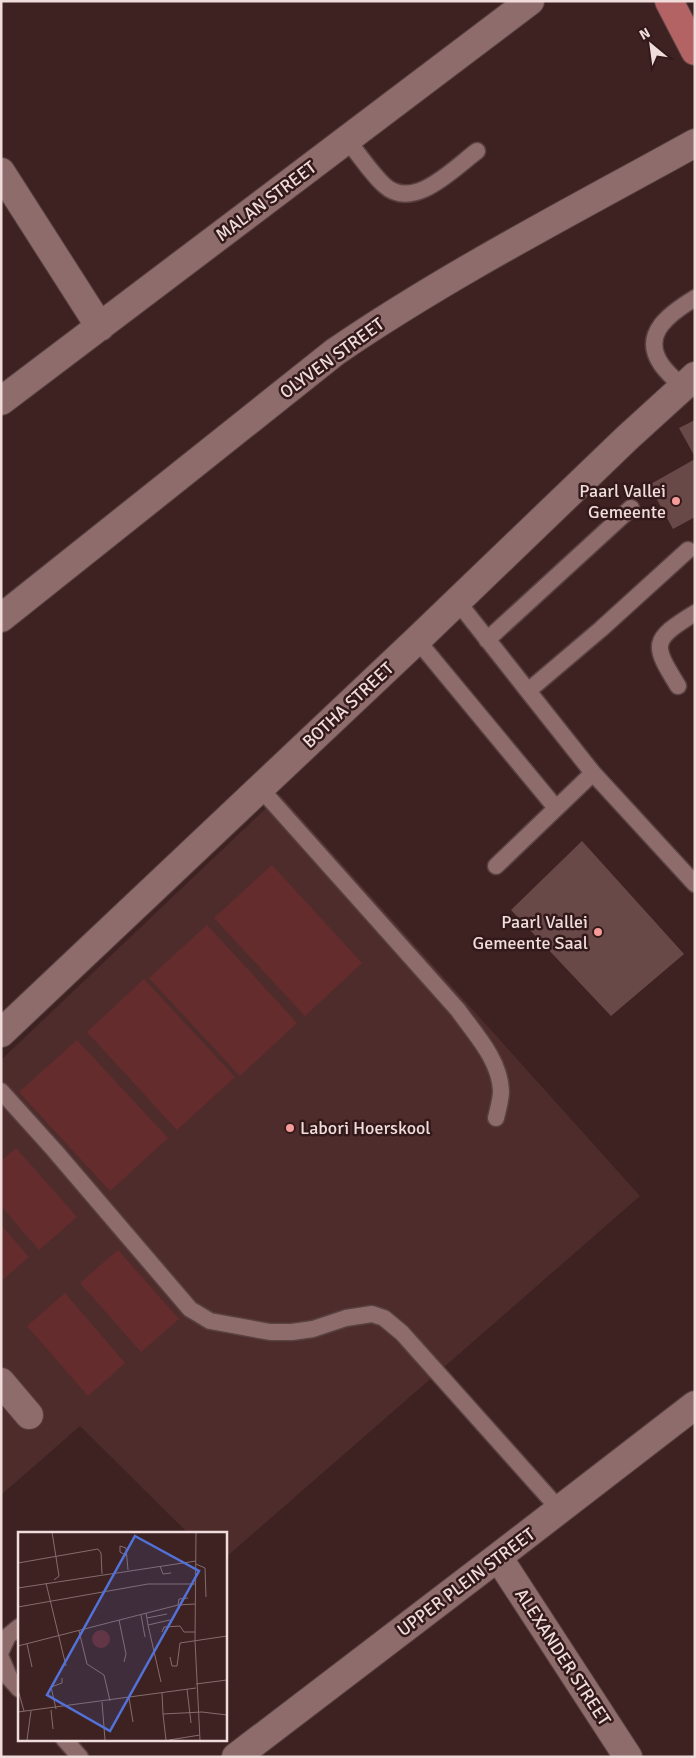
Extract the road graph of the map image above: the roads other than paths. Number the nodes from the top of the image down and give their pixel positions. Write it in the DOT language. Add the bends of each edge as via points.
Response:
graph roads {
  1 [pos="530,1"];
  2 [pos="669,1"];
  3 [pos="695,51"];
  4 [pos="347,140"];
  5 [pos="695,143"];
  6 [pos="477,151"];
  7 [pos="1,172"];
  8 [pos="13,211"];
  9 [pos="695,298"];
  10 [pos="100,327"];
  11 [pos="688,381"];
  12 [pos="1,401"];
  13 [pos="631,508"];
  14 [pos="688,550"];
  15 [pos="456,601"];
  16 [pos="695,613"];
  17 [pos="1,618"];
  18 [pos="417,640"];
  19 [pos="487,640"];
  20 [pos="678,686"];
  21 [pos="528,691"];
  22 [pos="593,773"];
  23 [pos="260,788"];
  24 [pos="556,808"];
  25 [pos="496,866"];
  26 [pos="695,884"];
  27 [pos="1,1034"];
  28 [pos="1,1091"];
  29 [pos="496,1118"];
  30 [pos="1,1382"];
  31 [pos="695,1405"];
  32 [pos="29,1415"];
  33 [pos="560,1510"];
  34 [pos="498,1557"];
  35 [pos="18,1628"];
  36 [pos="1,1651"];
  37 [pos="1,1658"];
  38 [pos="18,1688"];
  39 [pos="65,1740"];
  40 [pos="80,1757"];
  41 [pos="236,1757"];
  42 [pos="628,1757"];
  1 -- 4 [label="street, MALAN STREET"];
  2 -- 3 [label="main road"];
  4 -- 6 [label="lane" via="383,185 394,192 408,194 430,186"];
  4 -- 10 [label="street, MALAN STREET"];
  5 -- 17 [label="street, OLYVEN STREET" via="448,282 342,347"];
  7 -- 8 [label="street"];
  8 -- 10 [label="street"];
  9 -- 11 [label="lane" via="665,318 654,340 655,353 661,365"];
  10 -- 12 [label="street, MALAN STREET"];
  11 -- 15 [label="street, BOTHA STREET"];
  13 -- 19 [label="lane"];
  14 -- 21 [label="lane"];
  15 -- 18 [label="street, BOTHA STREET"];
  15 -- 19 [label="lane"];
  16 -- 20 [label="lane" via="669,630 659,649"];
  18 -- 23 [label="street, BOTHA STREET"];
  18 -- 24 [label="lane"];
  19 -- 21 [label="lane"];
  21 -- 22 [label="lane"];
  22 -- 24 [label="lane"];
  22 -- 26 [label="lane"];
  23 -- 27 [label="street, BOTHA STREET"];
  23 -- 29 [label="lane" via="458,1010 480,1040 496,1066 501,1091"];
  24 -- 25 [label="lane"];
  28 -- 33 [label="lane" via="195,1312 210,1321 270,1332 313,1329 362,1314 384,1318 402,1333"];
  30 -- 32 [label="street"];
  31 -- 33 [label="street, UPPER PLEIN STREET"];
  33 -- 34 [label="street, UPPER PLEIN STREET"];
  34 -- 41 [label="street, UPPER PLEIN STREET"];
  34 -- 42 [label="street, ALEXANDER STREET"];
  35 -- 36 [label="lane" via="8,1636"];
  37 -- 38 [label="lane" via="10,1679"];
  39 -- 40 [label="lane"];
}
